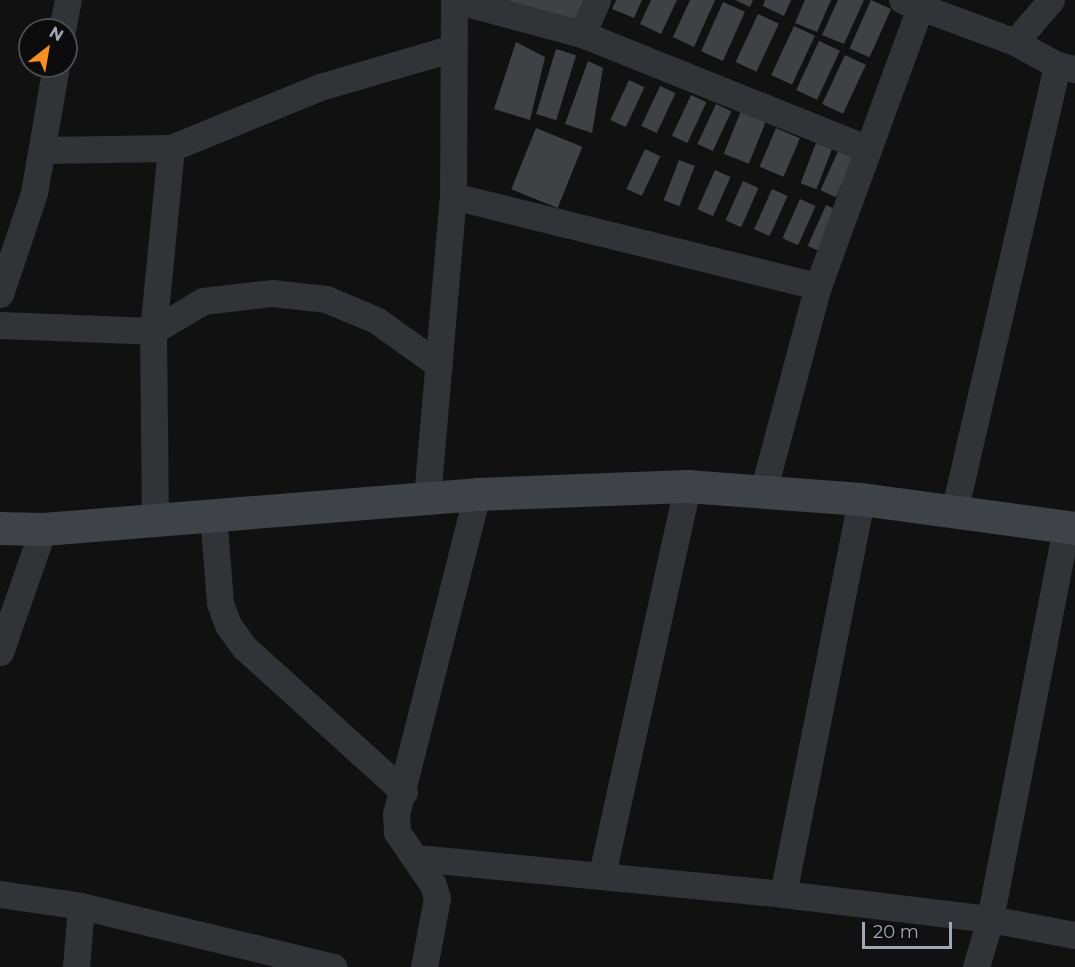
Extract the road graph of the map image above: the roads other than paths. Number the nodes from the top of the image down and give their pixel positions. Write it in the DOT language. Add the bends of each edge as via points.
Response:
graph roads {
  1 [pos="68,0"];
  2 [pos="454,0"];
  3 [pos="597,0"];
  4 [pos="1051,0"];
  5 [pos="911,4"];
  6 [pos="65,18"];
  7 [pos="582,34"];
  8 [pos="1015,42"];
  9 [pos="453,48"];
  10 [pos="1066,67"];
  11 [pos="54,78"];
  12 [pos="171,148"];
  13 [pos="868,149"];
  14 [pos="42,150"];
  15 [pos="453,196"];
  16 [pos="818,286"];
  17 [pos="0,294"];
  18 [pos="0,325"];
  19 [pos="153,331"];
  20 [pos="439,364"];
  21 [pos="687,486"];
  22 [pos="763,492"];
  23 [pos="477,494"];
  24 [pos="427,498"];
  25 [pos="861,499"];
  26 [pos="954,512"];
  27 [pos="213,514"];
  28 [pos="155,519"];
  29 [pos="0,528"];
  30 [pos="1070,528"];
  31 [pos="43,529"];
  32 [pos="0,652"];
  33 [pos="404,792"];
  34 [pos="417,858"];
  35 [pos="602,874"];
  36 [pos="0,894"];
  37 [pos="783,894"];
  38 [pos="81,906"];
  39 [pos="990,919"];
  40 [pos="1075,935"];
  41 [pos="283,962"];
  42 [pos="76,967"];
  43 [pos="334,967"];
  44 [pos="424,967"];
  45 [pos="976,967"];
  1 -- 6 [label="street"];
  2 -- 7 [label="street"];
  2 -- 9 [label="street"];
  3 -- 7 [label="street"];
  4 -- 8 [label="street"];
  5 -- 8 [label="street"];
  5 -- 13 [label="street"];
  7 -- 13 [label="street"];
  8 -- 10 [label="street"];
  9 -- 12 [label="street" via="320,87"];
  9 -- 15 [label="street"];
  10 -- 26 [label="street"];
  11 -- 14 [label="street"];
  12 -- 14 [label="street"];
  12 -- 19 [label="street"];
  13 -- 16 [label="street"];
  14 -- 17 [label="street" via="34,193"];
  15 -- 16 [label="street"];
  15 -- 20 [label="street"];
  16 -- 22 [label="street"];
  18 -- 19 [label="street"];
  19 -- 20 [label="street" via="203,301 272,293 326,299 376,320"];
  19 -- 28 [label="street"];
  20 -- 24 [label="street"];
  21 -- 22 [label="street"];
  21 -- 23 [label="street"];
  21 -- 35 [label="street"];
  22 -- 25 [label="street"];
  23 -- 24 [label="street"];
  23 -- 33 [label="street"];
  24 -- 27 [label="street"];
  25 -- 26 [label="street"];
  25 -- 37 [label="street"];
  26 -- 30 [label="street"];
  27 -- 28 [label="street"];
  27 -- 33 [label="street" via="220,603 228,625 244,646"];
  28 -- 31 [label="street"];
  29 -- 31 [label="street"];
  30 -- 39 [label="street"];
  31 -- 32 [label="street"];
  33 -- 34 [label="street" via="396,814 397,832"];
  34 -- 35 [label="street"];
  34 -- 44 [label="street" via="437,898"];
  35 -- 37 [label="street"];
  36 -- 38 [label="street"];
  37 -- 39 [label="street"];
  38 -- 41 [label="street"];
  38 -- 42 [label="street"];
  39 -- 40 [label="street"];
  39 -- 45 [label="street"];
  41 -- 43 [label="street"];
}
